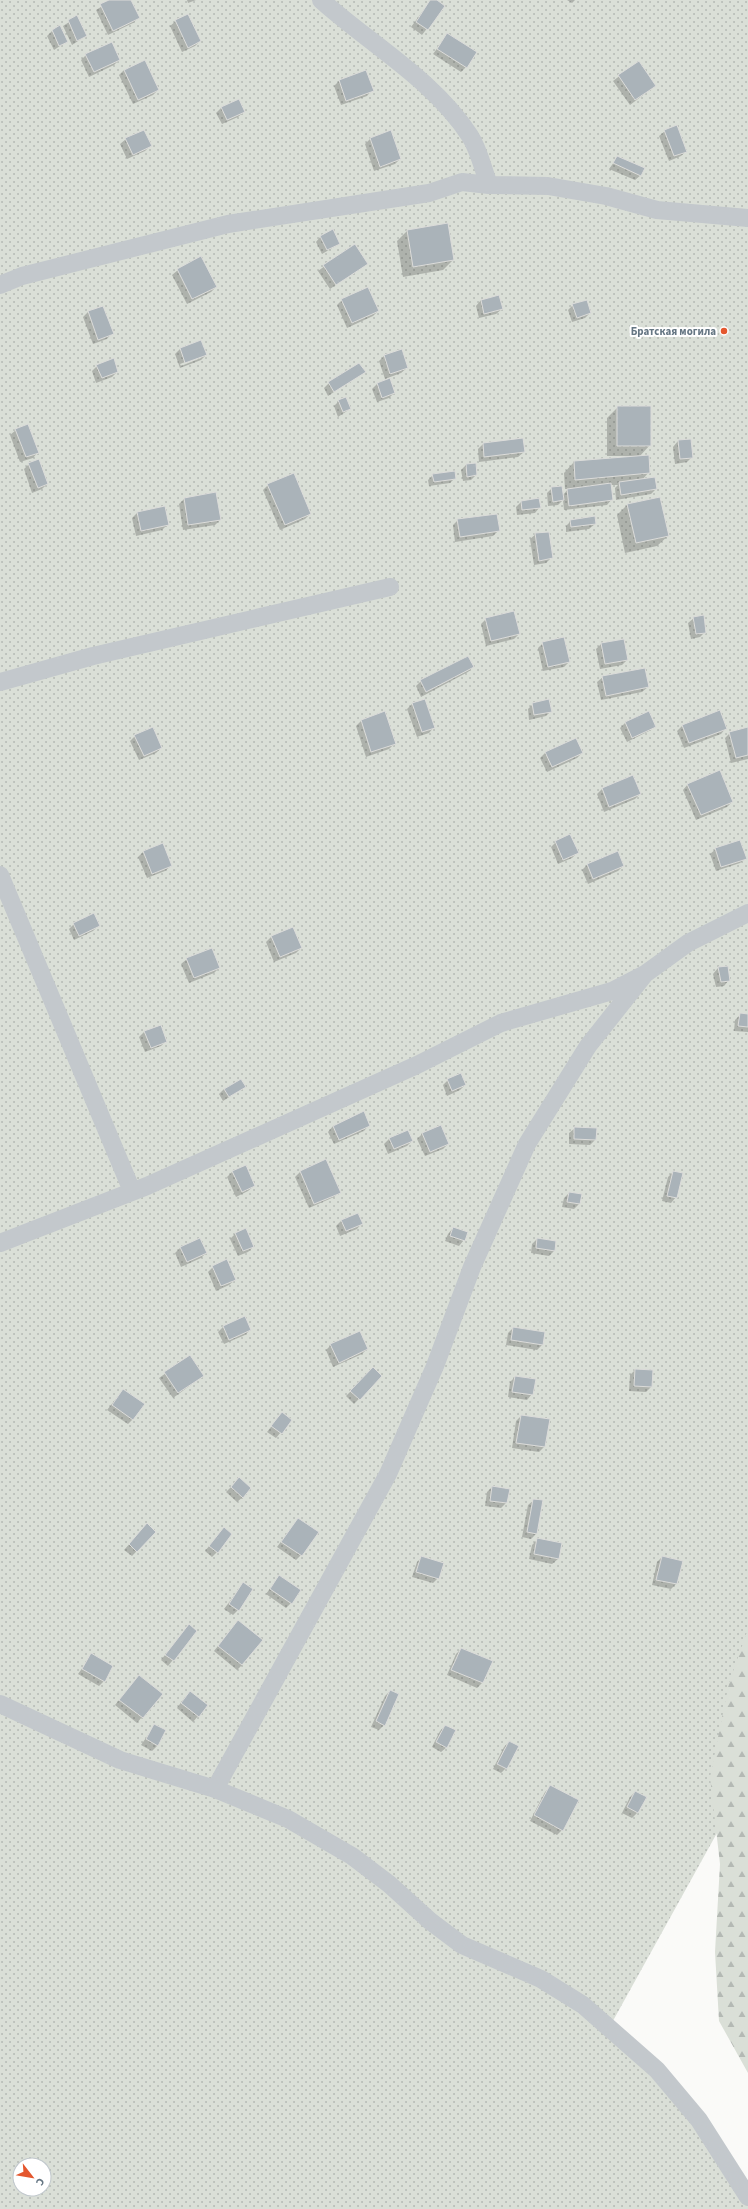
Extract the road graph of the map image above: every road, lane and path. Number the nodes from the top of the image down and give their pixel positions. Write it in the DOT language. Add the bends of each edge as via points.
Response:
graph roads {
  1 [pos="321,0"];
  2 [pos="489,185"];
  3 [pos="748,218"];
  4 [pos="0,285"];
  5 [pos="390,587"];
  6 [pos="0,682"];
  7 [pos="0,875"];
  8 [pos="748,913"];
  9 [pos="645,974"];
  10 [pos="132,1192"];
  11 [pos="0,1243"];
  12 [pos="0,1704"];
  13 [pos="215,1789"];
  14 [pos="748,2197"];
  1 -- 2 [label="lane" via="347,24 434,92 471,137"];
  2 -- 3 [label="lane" via="548,186 606,196 657,210"];
  2 -- 4 [label="lane" via="462,182 429,193 228,224 22,276"];
  5 -- 6 [label="lane" via="94,656"];
  7 -- 10 [label="lane"];
  8 -- 9 [label="lane" via="688,943"];
  9 -- 10 [label="lane" via="612,991 501,1023 417,1065"];
  9 -- 13 [label="lane" via="588,1046 527,1144 472,1267 435,1366 388,1474"];
  10 -- 11 [label="lane"];
  12 -- 13 [label="lane" via="120,1760"];
  13 -- 14 [label="lane" via="288,1819 352,1856 389,1884 430,1922 462,1945 541,1978 583,2005 657,2070 699,2120"];
}
